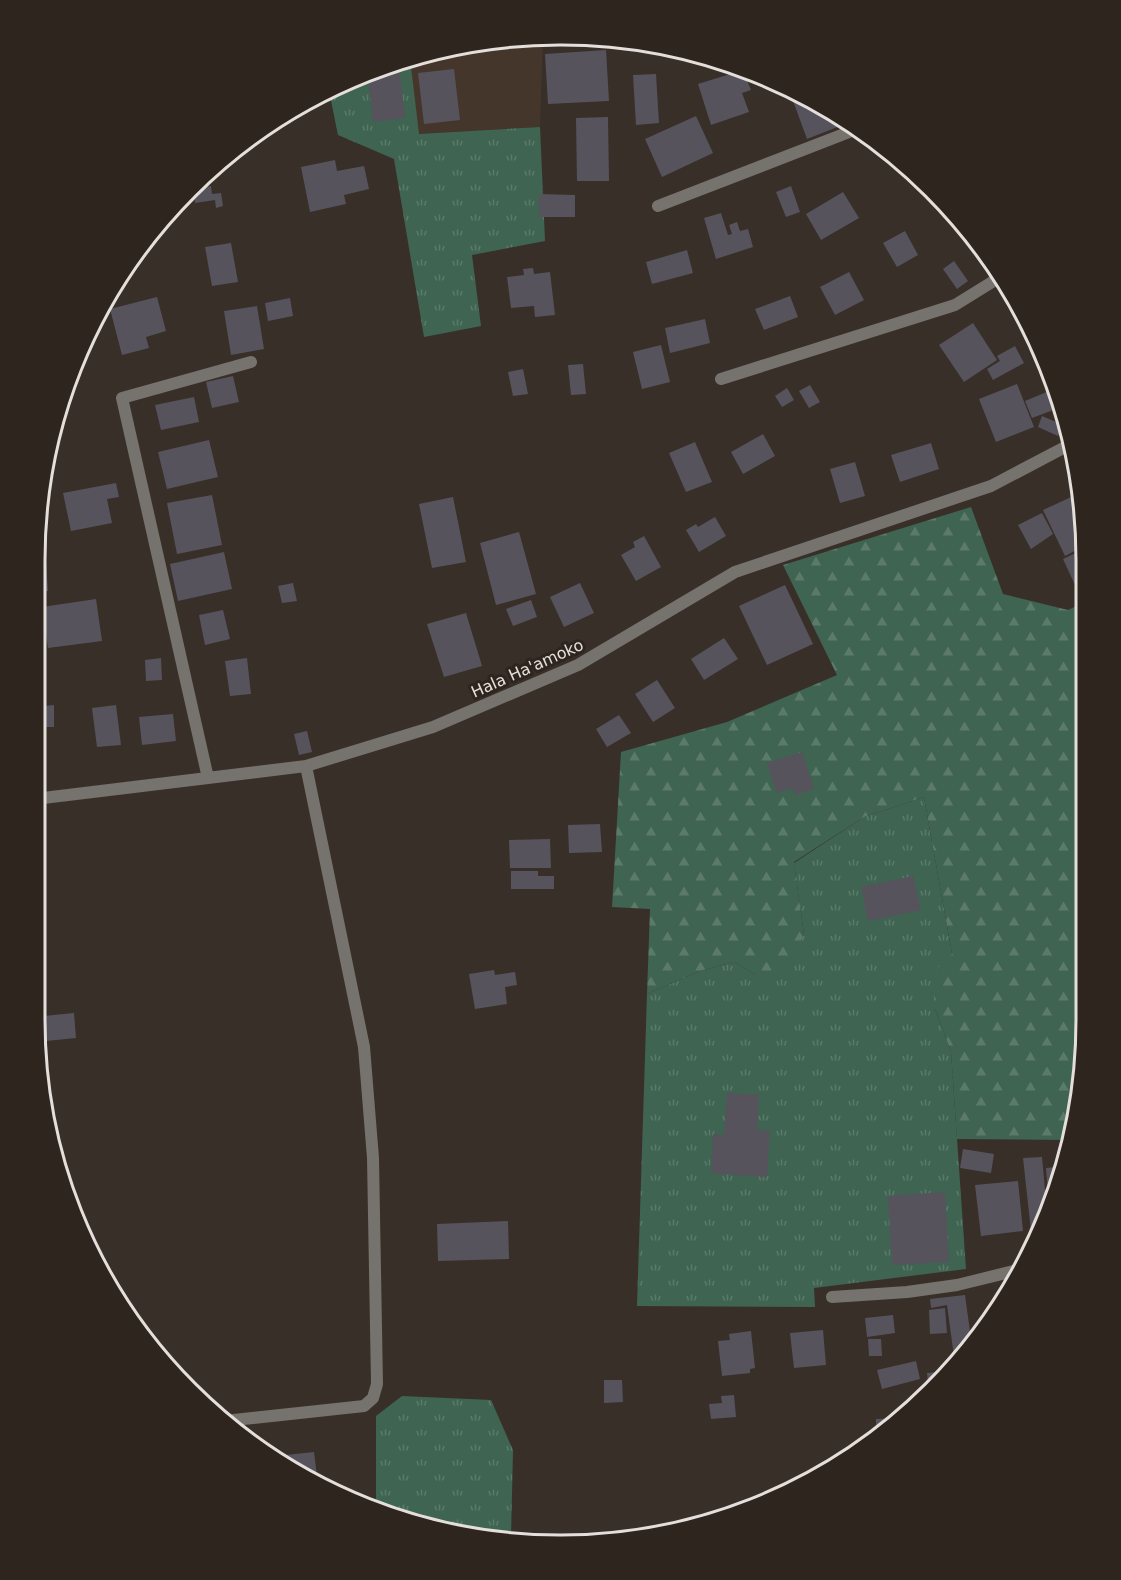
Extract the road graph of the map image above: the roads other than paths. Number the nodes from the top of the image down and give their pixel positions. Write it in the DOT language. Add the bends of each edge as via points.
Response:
graph roads {
  1 [pos="848,133"];
  2 [pos="658,206"];
  3 [pos="993,281"];
  4 [pos="251,362"];
  5 [pos="721,379"];
  6 [pos="1063,448"];
  7 [pos="306,766"];
  8 [pos="208,778"];
  9 [pos="45,798"];
  10 [pos="1010,1272"];
  11 [pos="832,1297"];
  12 [pos="237,1420"];
  1 -- 2 [label="street"];
  3 -- 5 [label="street" via="955,305"];
  4 -- 8 [label="street" via="122,398"];
  6 -- 7 [label="street, Hala Ha'amoko" via="991,486 735,572 578,665 433,727"];
  7 -- 8 [label="street, Hala Ha'amoko"];
  7 -- 12 [label="street" via="364,1047 373,1158 377,1384 373,1398 364,1406"];
  8 -- 9 [label="street, Hala Ha'amoko"];
  10 -- 11 [label="street" via="957,1285"];
}
